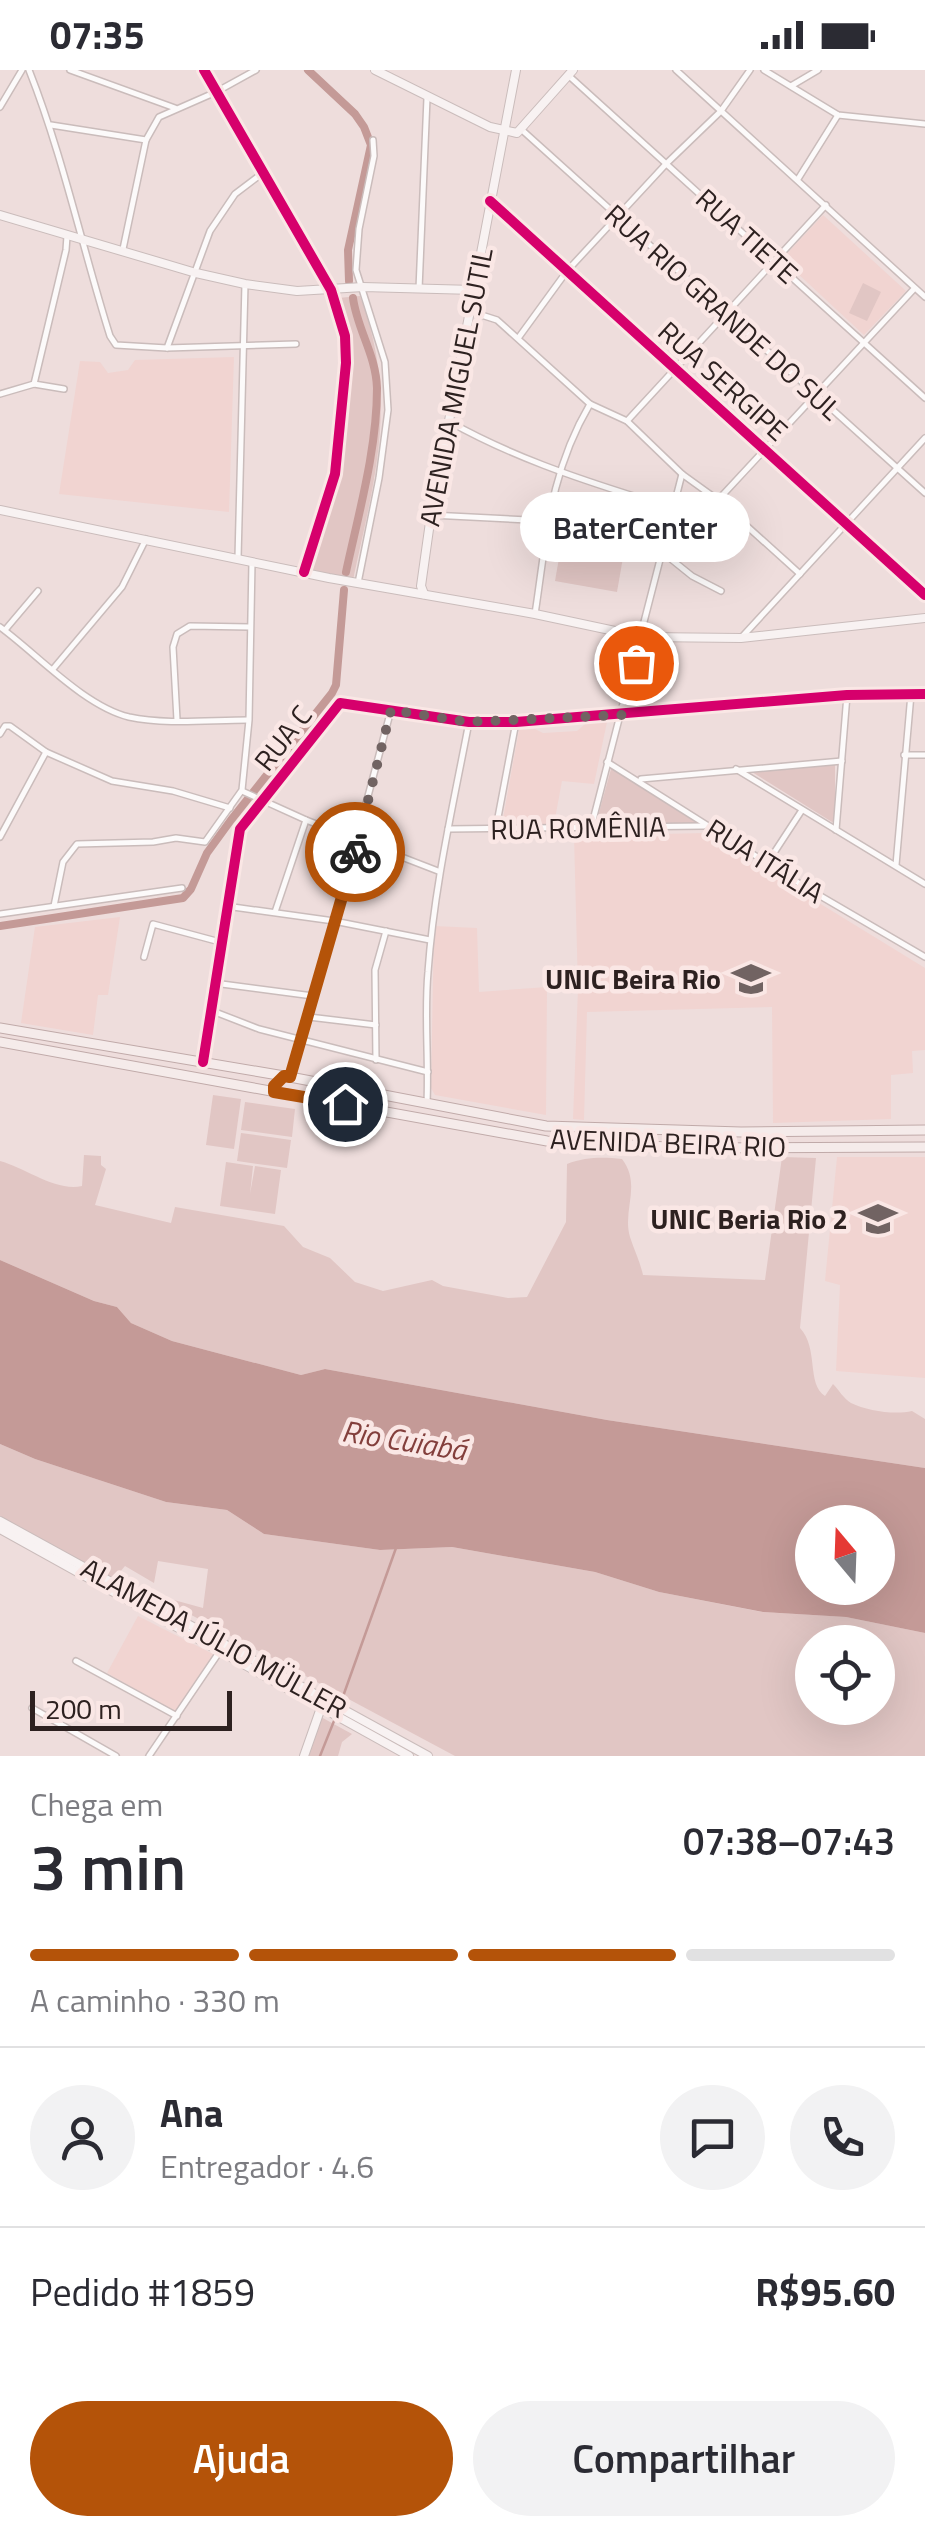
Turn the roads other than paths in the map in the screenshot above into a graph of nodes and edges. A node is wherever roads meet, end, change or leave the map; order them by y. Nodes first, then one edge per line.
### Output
1 (26, 70) edge
2 (70, 70) edge
3 (204, 70) edge
4 (256, 70) edge
5 (375, 70) edge
6 (516, 70) edge
7 (676, 70) edge
8 (750, 70) edge
9 (764, 70) edge
10 (818, 70) edge
11 (570, 72) edge
12 (791, 86) junction
13 (216, 92) junction
14 (428, 98) junction
15 (0, 106) edge
16 (176, 108) junction
17 (721, 111) junction
18 (838, 115) junction
19 (925, 124) edge
20 (51, 125) junction
21 (506, 132) junction
22 (519, 132) junction
23 (146, 140) junction
24 (373, 140) dead end
25 (502, 150) junction
26 (666, 164) junction
27 (264, 172) junction
28 (798, 179) junction
29 (490, 201) junction
30 (826, 205) junction
31 (0, 214) edge
32 (618, 218) junction
33 (67, 235) junction
34 (80, 240) junction
35 (122, 252) junction
36 (774, 261) junction
37 (568, 271) junction
38 (196, 273) junction
39 (245, 284) junction
40 (364, 287) junction
41 (418, 288) junction
42 (914, 289) junction
43 (331, 290) junction
44 (474, 290) junction
45 (925, 297) edge
46 (469, 312) junction
47 (726, 314) junction
48 (519, 337) junction
49 (866, 341) junction
50 (296, 344) dead end
51 (243, 346) junction
52 (168, 348) junction
53 (676, 368) junction
54 (34, 384) junction
55 (64, 389) dead end
56 (0, 394) edge
57 (816, 395) junction
58 (925, 398) edge
59 (590, 404) junction
60 (627, 421) junction
61 (450, 422) junction
62 (925, 438) edge
63 (765, 449) junction
64 (897, 468) junction
65 (558, 472) junction
66 (682, 474) junction
67 (925, 493) edge
68 (640, 498) dead end
69 (718, 500) junction
70 (0, 510) edge
71 (432, 515) junction
72 (550, 522) junction
73 (846, 523) junction
74 (146, 540) junction
75 (661, 551) junction
76 (238, 558) junction
77 (252, 562) junction
78 (304, 572) junction
79 (800, 574) junction
80 (358, 583) junction
81 (422, 590) junction
82 (38, 591) dead end
83 (404, 592) junction
84 (722, 592) dead end
85 (925, 595) edge
86 (433, 600) junction
87 (444, 600) junction
88 (536, 614) junction
89 (925, 618) edge
90 (250, 627) junction
91 (2, 628) edge
92 (643, 637) junction
93 (740, 638) junction
94 (53, 669) junction
95 (911, 694) junction
96 (925, 694) edge
97 (847, 695) junction
98 (391, 710) junction
99 (622, 715) junction
100 (178, 720) junction
101 (248, 720) junction
102 (468, 722) junction
103 (516, 722) junction
104 (0, 734) edge
105 (46, 752) junction
106 (904, 755) junction
107 (925, 755) edge
108 (842, 760) junction
109 (607, 762) junction
110 (736, 769) junction
111 (638, 779) junction
112 (243, 791) junction
113 (259, 800) junction
114 (230, 808) junction
115 (802, 810) junction
116 (306, 820) junction
117 (707, 826) junction
118 (496, 828) junction
119 (591, 828) junction
120 (448, 829) junction
121 (836, 830) junction
122 (0, 837) edge
123 (358, 841) junction
124 (768, 862) junction
125 (896, 865) junction
126 (438, 870) junction
127 (925, 884) edge
128 (182, 888) dead end
129 (54, 906) junction
130 (226, 906) junction
131 (275, 912) junction
132 (0, 914) edge
133 (334, 920) junction
134 (386, 930) junction
135 (430, 940) junction
136 (220, 942) junction
137 (925, 956) edge
138 (144, 957) dead end
139 (214, 983) junction
140 (313, 996) junction
141 (210, 1010) junction
142 (309, 1017) junction
143 (376, 1025) junction
144 (0, 1028) edge
145 (302, 1040) junction
146 (0, 1042) edge
147 (376, 1060) junction
148 (203, 1062) junction
149 (429, 1072) junction
150 (286, 1076) junction
151 (274, 1092) junction
152 (427, 1102) junction
153 (380, 1110) junction
154 (674, 1130) junction
155 (925, 1130) edge
156 (693, 1131) junction
157 (668, 1146) junction
158 (925, 1146) edge
159 (688, 1148) junction
160 (0, 1521) edge
161 (0, 1529) edge
162 (222, 1647) junction
163 (76, 1661) dead end
164 (323, 1702) junction
165 (32, 1708) dead end
166 (177, 1716) junction
167 (116, 1756) edge
168 (149, 1756) edge
169 (304, 1756) edge
170 (409, 1756) edge
171 (428, 1756) edge

1 - 15 street
1 - 20 street
2 - 16 street
3 - 13 street
4 - 13 street
5 - 14 main road
6 - 21 main road, AVENIDA MIGUEL SUTIL
7 - 17 street
8 - 17 street
9 - 12 street
10 - 12 street
11 - 22 main road
11 - 26 street, RUA TIETE
12 - 18 street
13 - 16 street
13 - 27 street
14 - 21 main road
14 - 41 street
16 - 23 street
17 - 26 street
17 - 28 street
18 - 19 street
18 - 28 street
20 - 23 street
20 - 34 street
21 - 22 main road
21 - 25 main road, AVENIDA MIGUEL SUTIL
22 - 25 main road
22 - 32 street, RUA RIO GRANDE DO SUL
23 - 35 street
24 - 40 street
25 - 29 main road, AVENIDA MIGUEL SUTIL
26 - 32 street
26 - 36 street, RUA TIETE
27 - 38 street
27 - 43 street
28 - 30 street
29 - 37 street, RUA SERGIPE
29 - 44 main road, AVENIDA MIGUEL SUTIL
30 - 36 street
30 - 42 street
31 - 33 main road
32 - 37 street
32 - 47 street, RUA RIO GRANDE DO SUL
33 - 34 main road
33 - 54 street
34 - 35 main road
34 - 52 street
35 - 38 main road
36 - 47 street
36 - 49 street, RUA TIETE
37 - 48 street
37 - 53 street, RUA SERGIPE
38 - 39 main road
38 - 52 street
39 - 43 main road
39 - 51 street
40 - 41 main road
40 - 43 main road
40 - 80 street
41 - 44 main road
42 - 45 street
42 - 49 street
43 - 78 street
44 - 46 main road, AVENIDA MIGUEL SUTIL
46 - 48 street
46 - 61 main road, AVENIDA MIGUEL SUTIL
47 - 53 street
47 - 57 street, RUA RIO GRANDE DO SUL
48 - 59 street
49 - 57 street
49 - 58 street, RUA TIETE
50 - 51 street
51 - 52 street
51 - 76 street
53 - 60 street
53 - 63 street, RUA SERGIPE
54 - 55 street
54 - 56 street
57 - 63 street
57 - 64 street, RUA RIO GRANDE DO SUL
59 - 60 street
59 - 65 street
60 - 66 street
61 - 65 street
61 - 71 main road, AVENIDA MIGUEL SUTIL
62 - 64 street
63 - 69 street
63 - 73 street, RUA SERGIPE
64 - 67 street, RUA RIO GRANDE DO SUL
64 - 73 street
65 - 68 street
65 - 72 street
66 - 69 street
66 - 75 street
69 - 79 street
70 - 74 main road
71 - 72 street
71 - 81 main road, AVENIDA MIGUEL SUTIL
72 - 88 street
73 - 79 street
73 - 85 street, RUA SERGIPE
74 - 76 main road
74 - 94 street
75 - 84 street
75 - 92 street
76 - 77 main road
77 - 78 main road
77 - 90 street
78 - 80 main road
79 - 93 street
80 - 83 main road
81 - 83 main road
81 - 86 main road
81 - 87 main road
82 - 91 street
83 - 86 main road
86 - 87 main road
87 - 88 main road
88 - 92 main road
89 - 93 main road
90 - 100 street
90 - 101 street
91 - 94 street
92 - 93 main road
92 - 99 street
94 - 100 street
95 - 96 street
95 - 97 street
95 - 106 street
97 - 99 street
97 - 108 street
98 - 102 street
98 - 113 street, RUA C
98 - 123 street
99 - 103 street
99 - 109 street
100 - 101 street
101 - 112 street
102 - 103 street
102 - 120 street
103 - 118 street
104 - 105 street
105 - 114 street
105 - 122 street
106 - 107 street
106 - 125 street
108 - 110 street
108 - 121 street
109 - 111 street, RUA ITÁLIA
109 - 119 street
110 - 111 street
110 - 115 street
111 - 117 street, RUA ITÁLIA
112 - 113 street
112 - 114 street
113 - 116 street
113 - 130 street, RUA C
114 - 129 street
115 - 121 street
115 - 124 street
116 - 123 street
116 - 131 street
117 - 119 street, RUA ROMÊNIA
117 - 124 street, RUA ITÁLIA
118 - 119 street, RUA ROMÊNIA
118 - 120 street, RUA ROMÊNIA
120 - 126 street
121 - 125 street
123 - 126 street
123 - 133 street
124 - 137 street, RUA ITÁLIA
125 - 127 street
126 - 135 street
128 - 129 street
129 - 132 street
130 - 131 street
130 - 136 street, RUA C
131 - 133 street
133 - 134 street
133 - 140 street
134 - 135 street
134 - 143 street
135 - 149 street
136 - 138 street
136 - 139 street, RUA C
139 - 140 street
139 - 141 street, RUA C
140 - 142 street
141 - 145 street
141 - 148 street, RUA C
142 - 143 street
142 - 145 street
143 - 147 street
144 - 148 main road, AVENIDA BEIRA RIO
145 - 147 street
145 - 150 street
146 - 151 main road, AVENIDA BEIRA RIO
147 - 149 street
148 - 150 main road, AVENIDA BEIRA RIO
149 - 152 street
150 - 151 main road
150 - 152 main road, AVENIDA BEIRA RIO
151 - 153 main road, AVENIDA BEIRA RIO
152 - 153 main road
152 - 154 main road, AVENIDA BEIRA RIO
153 - 157 main road, AVENIDA BEIRA RIO
154 - 156 main road, AVENIDA BEIRA RIO
154 - 157 main road
155 - 156 main road, AVENIDA BEIRA RIO
156 - 159 main road
157 - 159 main road, AVENIDA BEIRA RIO
158 - 159 main road, AVENIDA BEIRA RIO
160 - 162 main road, ALAMEDA JÚLIO MÜLLER
161 - 162 main road, ALAMEDA JÚLIO MÜLLER
162 - 164 main road, ALAMEDA JÚLIO MÜLLER
162 - 166 street
163 - 166 street
164 - 169 main road
164 - 170 main road, ALAMEDA JÚLIO MÜLLER
164 - 171 main road, ALAMEDA JÚLIO MÜLLER
165 - 167 street
166 - 168 street

